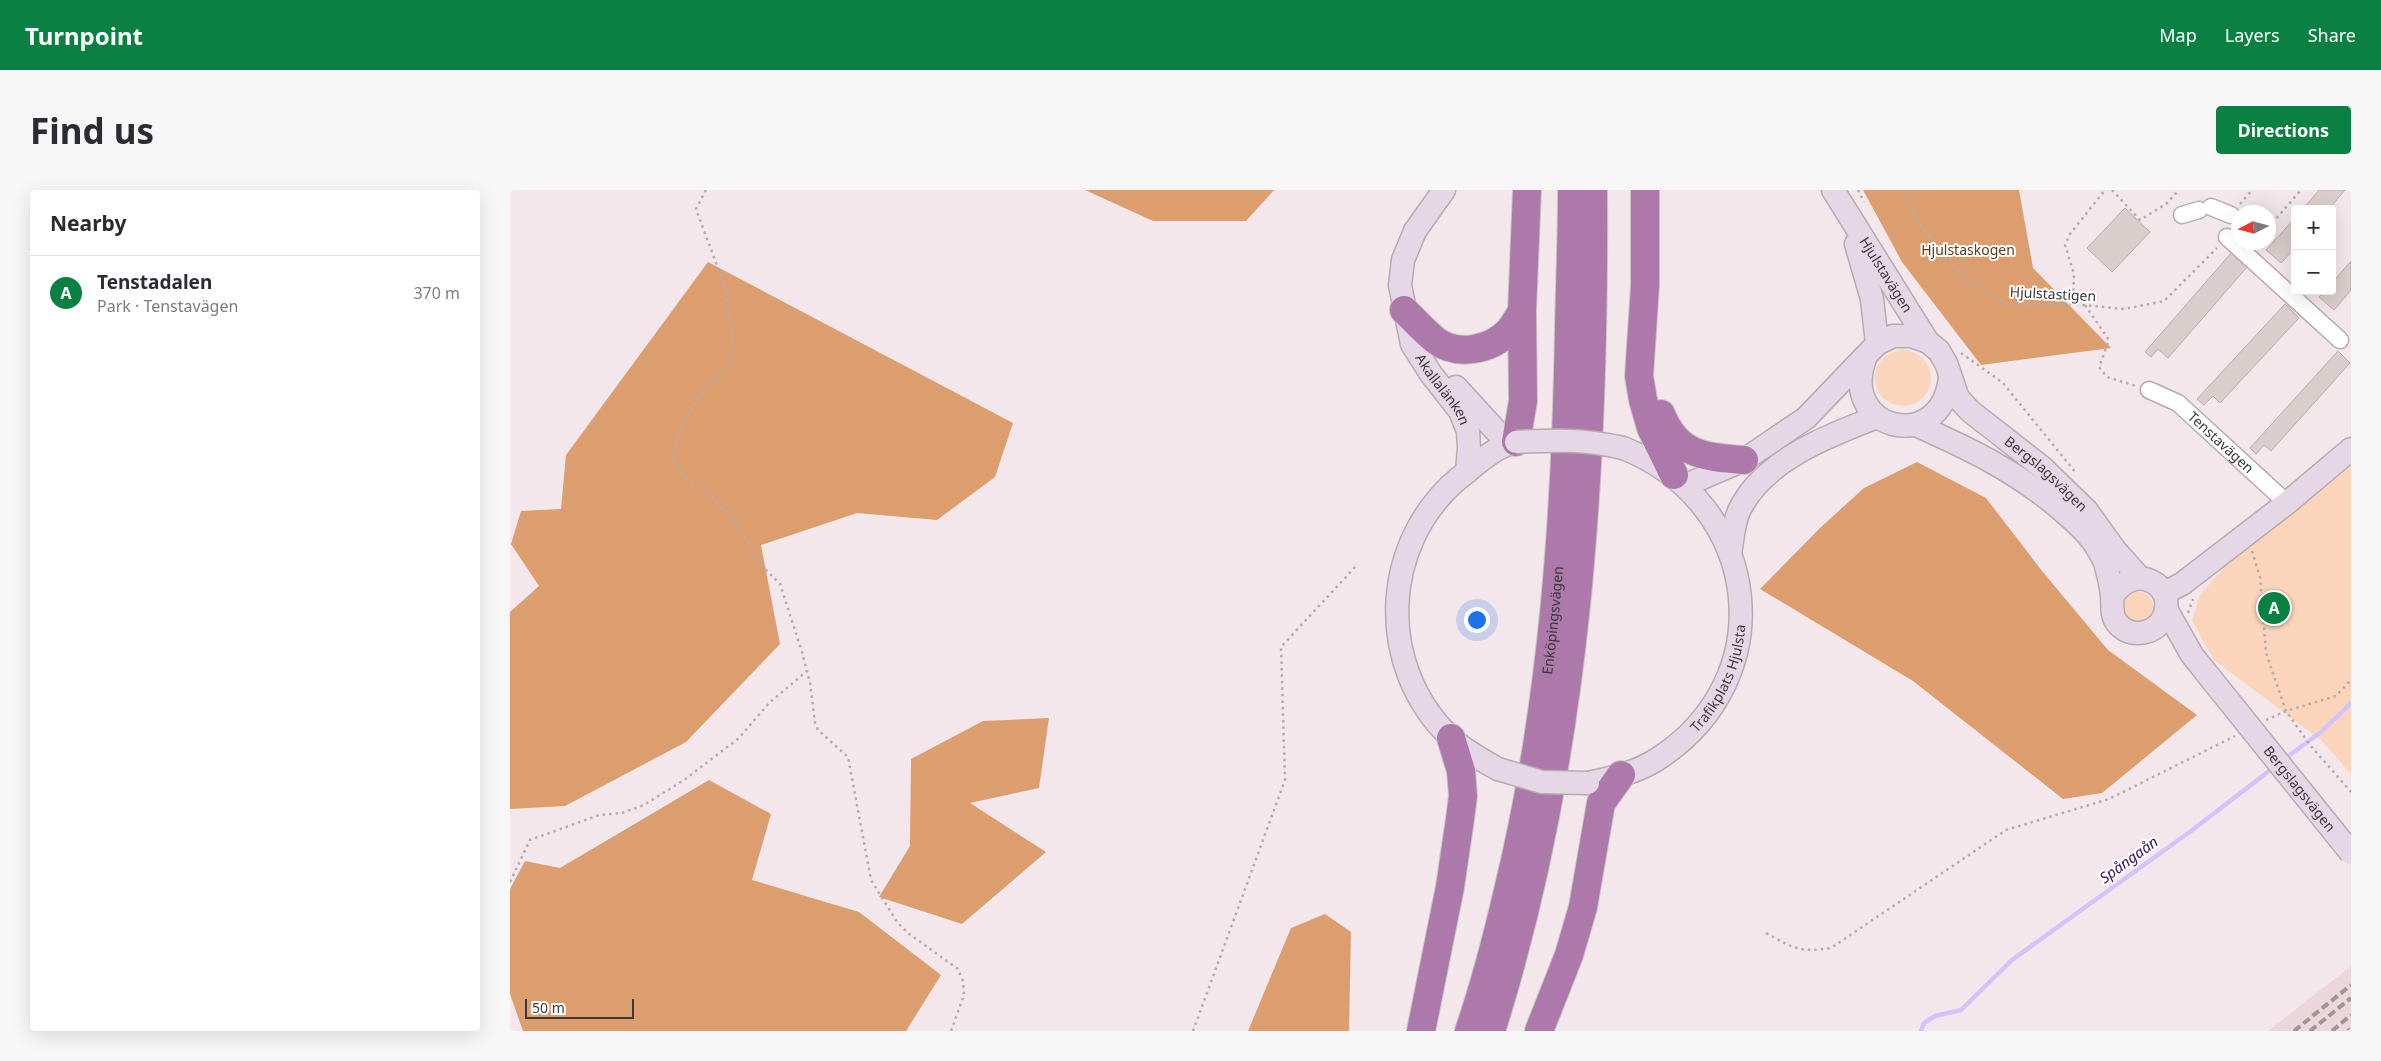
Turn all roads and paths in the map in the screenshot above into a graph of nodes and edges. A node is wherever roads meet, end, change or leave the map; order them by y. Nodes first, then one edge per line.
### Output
1 (706, 190) edge
2 (1444, 190) edge
3 (1527, 190) edge
4 (1645, 190) edge
5 (1832, 190) edge
6 (1858, 190) edge
7 (1903, 190) edge
8 (2105, 190) edge
9 (2112, 190) edge
10 (2179, 190) edge
11 (2301, 190) edge
12 (1582, 195) edge
13 (1866, 207) dead end
14 (1844, 210) junction
15 (2182, 215) dead end
16 (2231, 215) dead end
17 (2276, 219) edge
18 (2227, 237) joint
19 (2073, 304) junction
20 (2085, 305) junction
21 (1404, 310) junction
22 (1522, 311) junction
23 (1644, 337) junction
24 (2340, 340) dead end
25 (1928, 342) junction
26 (1871, 350) junction
27 (1958, 350) dead end
28 (1950, 377) junction
29 (2150, 390) joint
30 (1877, 417) junction
31 (1916, 425) junction
32 (1512, 443) junction
33 (2351, 449) edge
34 (1744, 460) junction
35 (1466, 472) junction
36 (2078, 475) dead end
37 (1680, 480) junction
38 (2287, 503) junction
39 (2252, 549) dead end
40 (1730, 553) junction
41 (1356, 566) dead end
42 (2140, 578) junction
43 (2112, 597) junction
44 (2165, 601) junction
45 (2151, 631) junction
46 (2192, 655) junction
47 (807, 671) junction
48 (2351, 680) edge
49 (2286, 711) junction
50 (2261, 723) dead end
51 (2236, 736) dead end
52 (1451, 738) junction
53 (1621, 775) junction
54 (2351, 792) edge
55 (2351, 853) edge
56 (510, 882) edge
57 (1766, 934) dead end
58 (951, 1031) edge
59 (1194, 1031) edge
60 (1421, 1031) edge
61 (1469, 1031) edge
62 (1491, 1031) edge
63 (1539, 1031) edge

1 - 47 path
2 - 21 main road, Akallalänken
3 - 22 highway
4 - 23 highway
5 - 14 main road, Hjulstavägen
6 - 13 path
7 - 19 path, Hjulstastigen
8 - 19 path
9 - 10 path
11 - 17 path
12 - 61 highway, Enköpingsvägen
12 - 62 highway, Enköpingsvägen
14 - 25 main road, Hjulstavägen
14 - 26 main road, Hjulstavägen
15 - 16 street
18 - 20 path, Hjulstastigen
18 - 24 street
19 - 20 path, Hjulstastigen
20 - 29 path
21 - 22 highway
21 - 32 main road, Akallalänken
21 - 35 main road, Akallalänken
22 - 32 highway
23 - 34 highway
23 - 37 highway
25 - 26 main road
25 - 28 main road, Bergslagsvägen
26 - 30 main road
26 - 34 main road
27 - 36 path
28 - 31 main road
28 - 42 main road, Bergslagsvägen
29 - 38 street, Tenstavägen
30 - 31 main road, Bergslagsvägen
30 - 40 main road
31 - 43 main road, Bergslagsvägen
32 - 35 main road, Trafikplats Hjulsta
32 - 37 main road, Trafikplats Hjulsta, bridge
33 - 38 main road
34 - 37 main road
35 - 52 main road, Trafikplats Hjulsta
37 - 40 main road, Trafikplats Hjulsta
38 - 44 main road
39 - 49 path
40 - 53 main road, Trafikplats Hjulsta
41 - 59 path
42 - 43 main road
42 - 44 main road, Bergslagsvägen
43 - 45 main road, Bergslagsvägen
44 - 45 main road
44 - 46 main road, Bergslagsvägen
45 - 46 main road, Bergslagsvägen
46 - 55 main road, Bergslagsvägen, bridge
47 - 56 path
47 - 58 path
48 - 49 path
49 - 50 path
49 - 54 path
51 - 57 path
52 - 53 main road, Trafikplats Hjulsta, bridge
52 - 60 highway
53 - 63 highway

